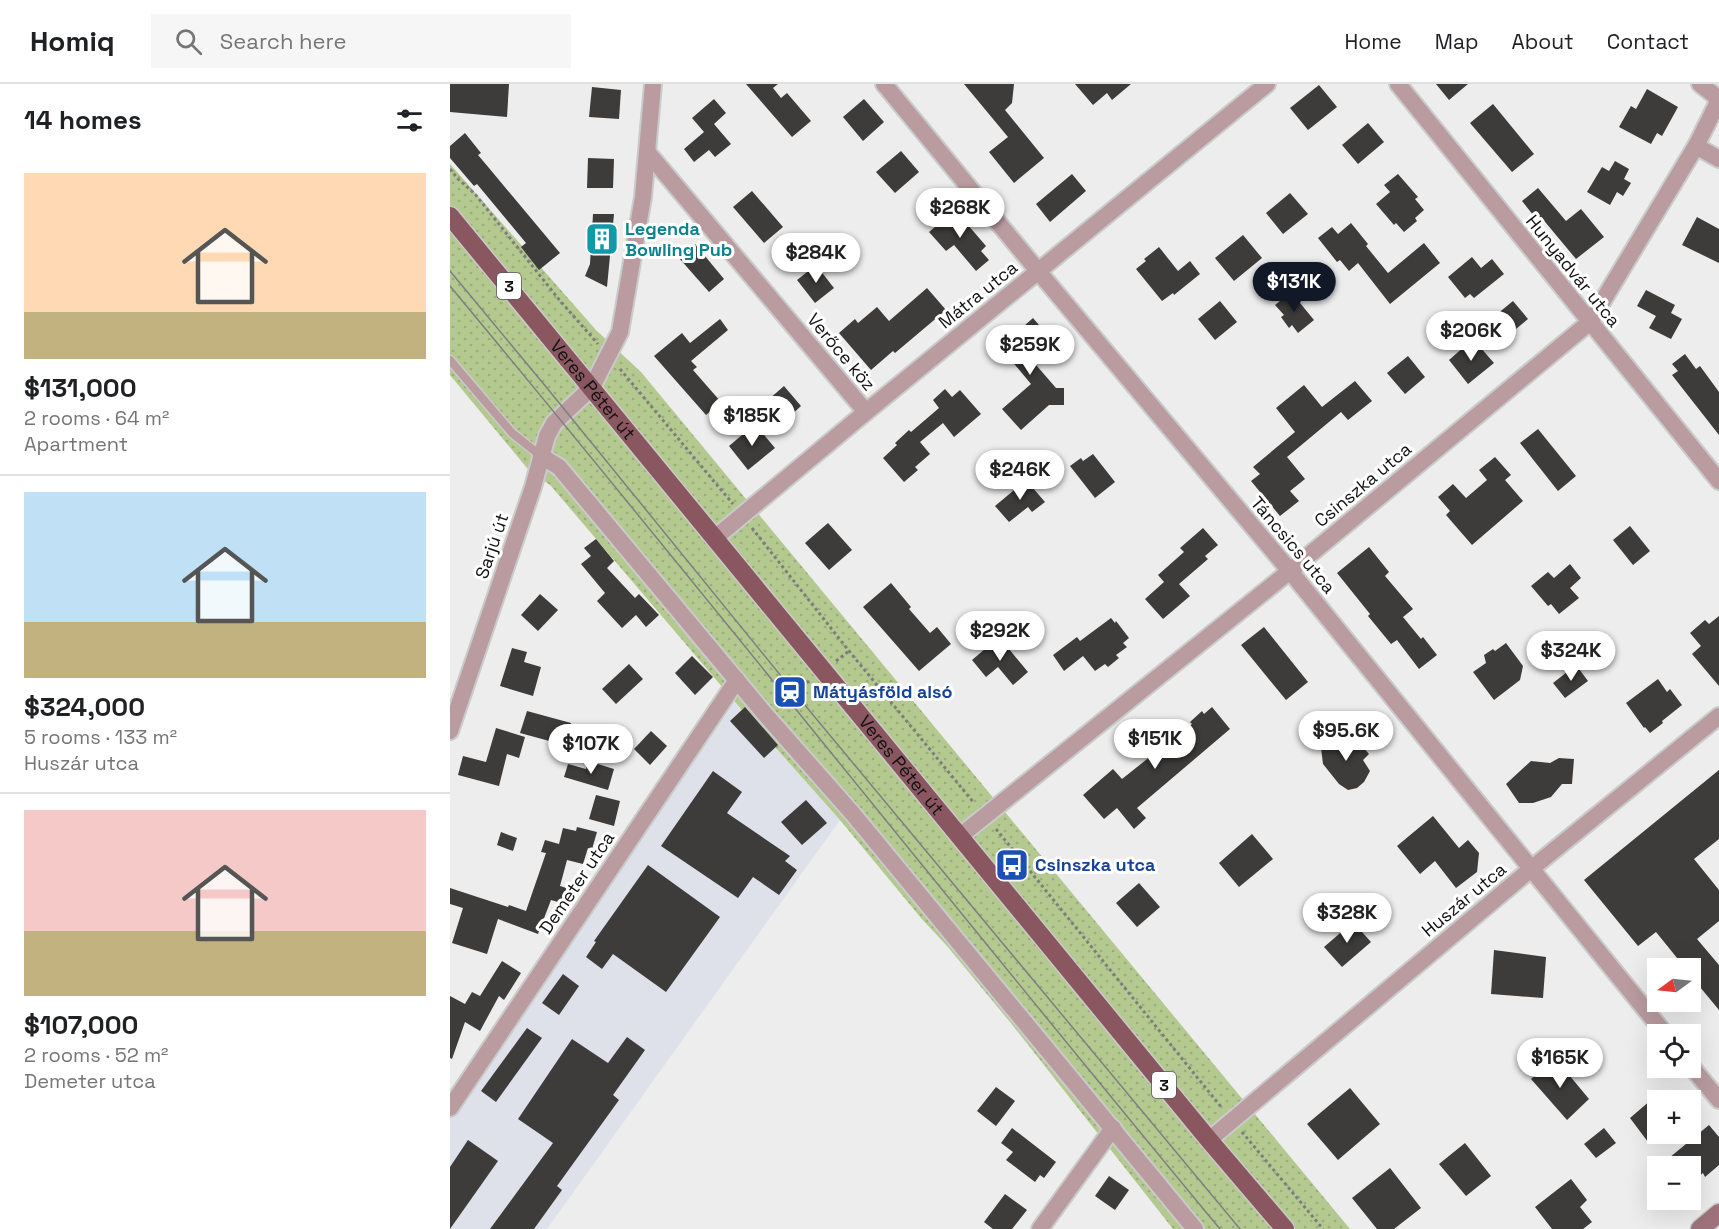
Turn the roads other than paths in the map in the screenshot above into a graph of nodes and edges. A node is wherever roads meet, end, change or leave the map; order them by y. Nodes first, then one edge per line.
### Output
1 (654, 84) edge
2 (884, 84) edge
3 (1267, 84) edge
4 (1398, 84) edge
5 (1700, 84) edge
6 (1719, 100) edge
7 (1696, 146) junction
8 (648, 153) junction
9 (1719, 159) edge
10 (450, 216) edge
11 (1038, 271) junction
12 (1590, 322) junction
13 (450, 360) edge
14 (592, 387) junction
15 (866, 412) junction
16 (541, 456) junction
17 (1719, 481) edge
18 (715, 538) junction
19 (1290, 571) junction
20 (737, 680) junction
21 (1719, 716) edge
22 (450, 731) edge
23 (959, 837) junction
24 (1531, 869) junction
25 (1657, 1024) edge
26 (1701, 1078) edge
27 (1719, 1100) edge
28 (450, 1108) edge
29 (1113, 1128) junction
30 (1209, 1140) junction
31 (1719, 1214) edge
32 (1040, 1229) edge
33 (1195, 1229) edge
34 (1285, 1229) edge
35 (1700, 1229) edge

1 - 8 street, Sarjú út
2 - 11 street, Táncsics utca
3 - 11 street, Mátra utca
4 - 12 street, Hunyadvár utca
5 - 6 street
6 - 7 street, Csinszka utca
7 - 9 street
7 - 12 street, Csinszka utca
8 - 14 street, Sarjú út
8 - 15 street, Verőce köz
10 - 14 main road, Veres Péter út / 3
11 - 15 street, Mátra utca
11 - 19 street, Táncsics utca
12 - 17 street, Hunyadvár utca
12 - 19 street, Csinszka utca
13 - 16 lane
14 - 16 street, Sarjú út
14 - 18 main road, Veres Péter út / 3
15 - 18 street, Mátra utca
16 - 20 street
16 - 22 street, Sarjú út
18 - 23 main road, Veres Péter út / 3
19 - 23 street, Csinszka utca
19 - 24 street, Táncsics utca
20 - 28 street, Demeter utca
20 - 29 street
21 - 24 street, Huszár utca
23 - 30 main road, Veres Péter út / 3
24 - 25 street, Táncsics utca
24 - 30 street, Huszár utca
26 - 27 street
29 - 32 street
29 - 33 street
30 - 34 main road, Veres Péter út / 3
31 - 35 street

